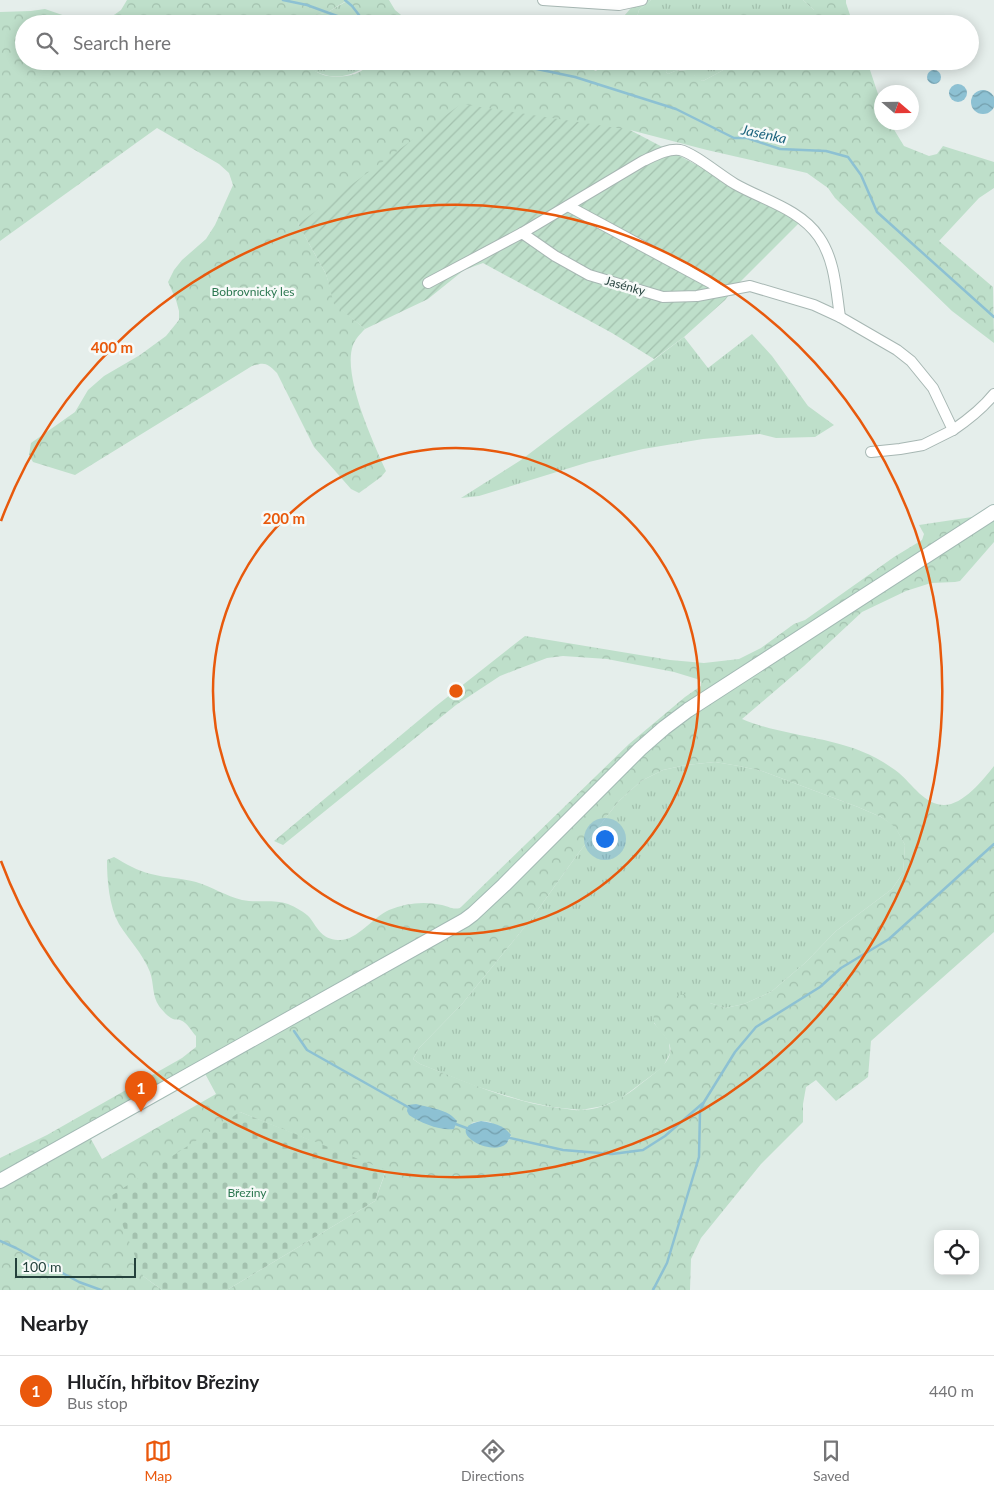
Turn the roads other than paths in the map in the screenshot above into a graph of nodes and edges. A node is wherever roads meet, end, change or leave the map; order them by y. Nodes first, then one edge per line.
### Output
1 (543, 0) edge
2 (642, 0) edge
3 (568, 206) junction
4 (522, 232) junction
5 (428, 283) dead end
6 (720, 290) junction
7 (840, 317) junction
8 (994, 394) edge
9 (953, 430) junction
10 (870, 452) dead end
11 (994, 512) edge
12 (0, 1181) edge

1 - 2 street
3 - 4 street
3 - 6 street
3 - 7 street
4 - 5 street
4 - 6 street, Jasénky
6 - 7 street, Jasénky
7 - 9 street, Jasénky
8 - 9 street
9 - 10 street
11 - 12 street

